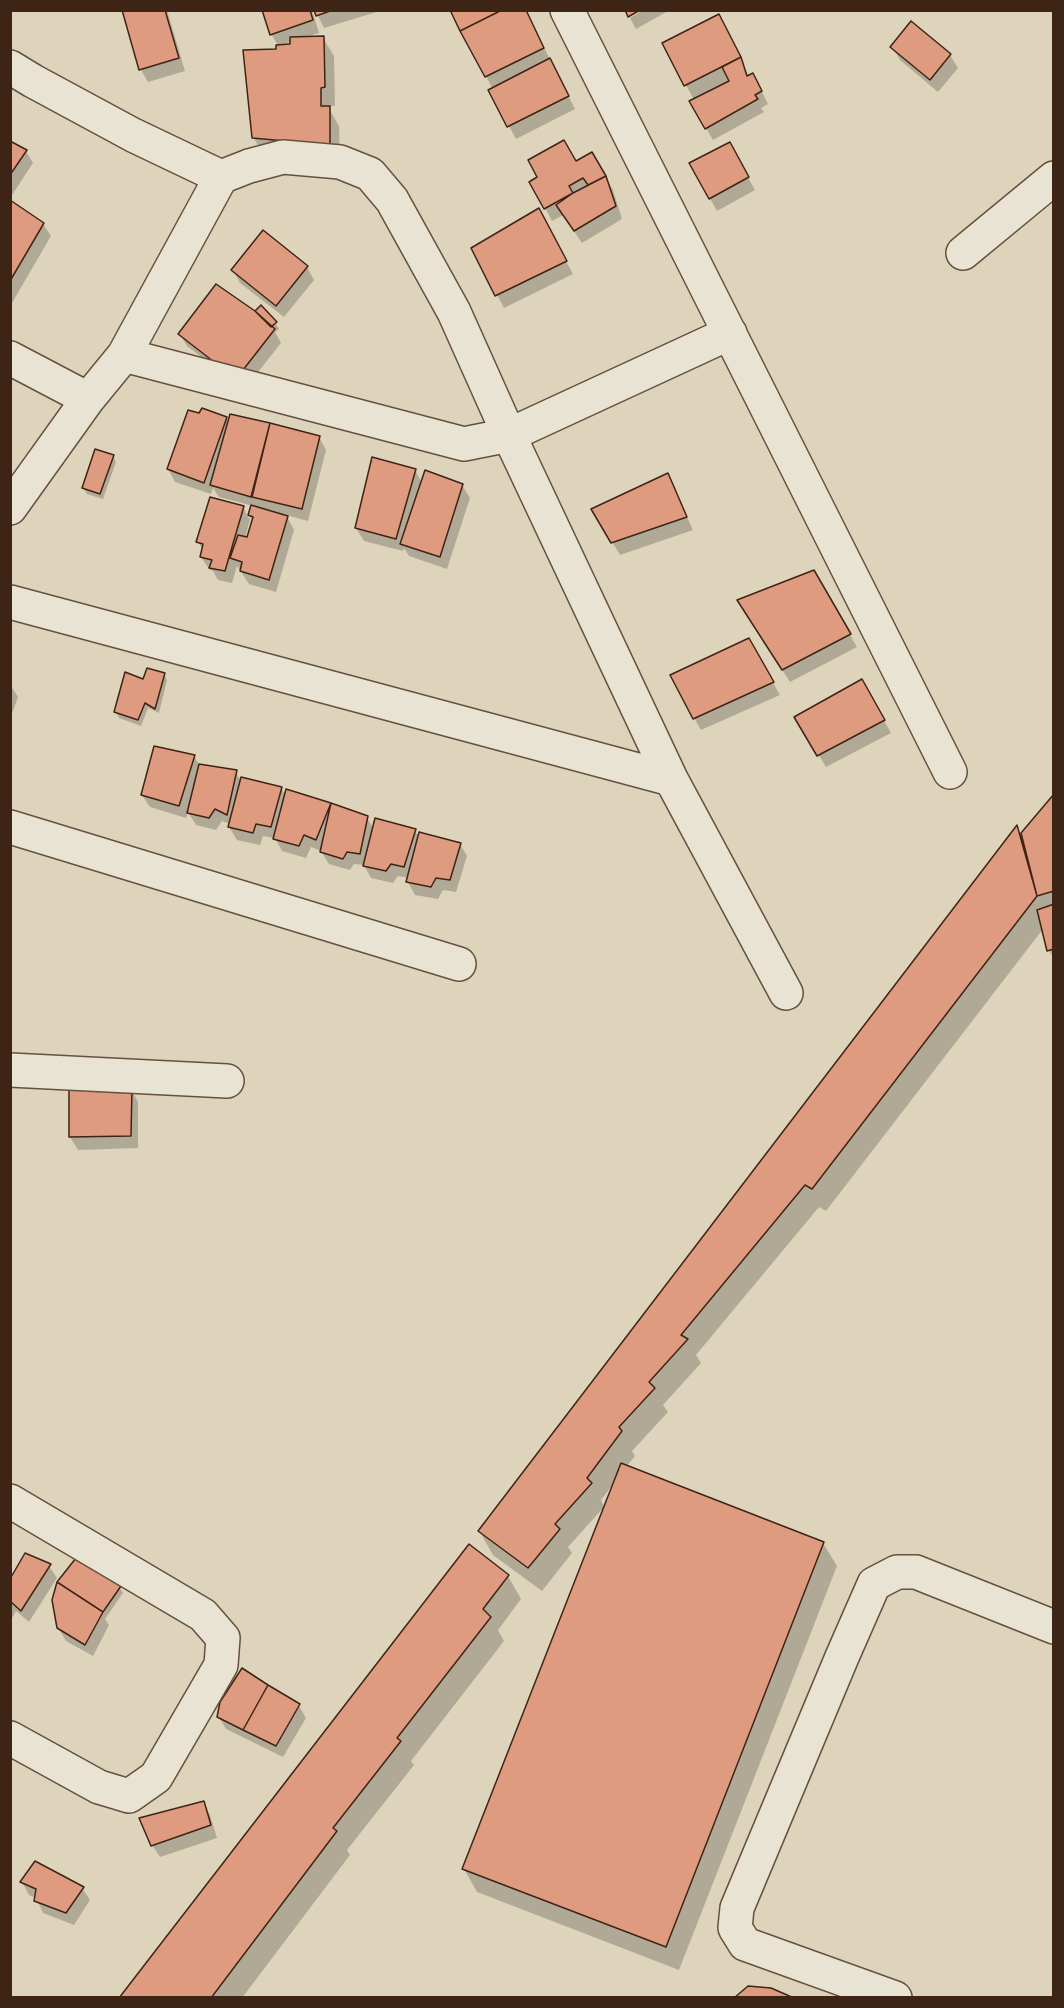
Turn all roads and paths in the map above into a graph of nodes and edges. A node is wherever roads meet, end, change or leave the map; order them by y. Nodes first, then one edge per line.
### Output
1 (567, 10) edge
2 (10, 67) edge
3 (221, 177) junction
4 (1053, 178) edge
5 (963, 254) dead end
6 (730, 333) junction
7 (124, 356) junction
8 (10, 358) edge
9 (88, 399) junction
10 (509, 435) junction
11 (10, 508) edge
12 (10, 602) edge
13 (950, 772) dead end
14 (671, 779) junction
15 (10, 827) edge
16 (459, 964) dead end
17 (786, 993) dead end
18 (10, 1070) edge
19 (227, 1081) dead end
20 (10, 1501) edge
21 (1053, 1627) edge
22 (10, 1738) edge
23 (895, 1998) edge

1 - 6 street
2 - 3 street
3 - 7 street
3 - 10 street
4 - 5 street
6 - 10 street
6 - 13 street
7 - 9 street
7 - 10 street
8 - 9 street
9 - 11 street
10 - 14 street
12 - 14 street
14 - 17 street
15 - 16 street
18 - 19 street
20 - 22 street
21 - 23 street

